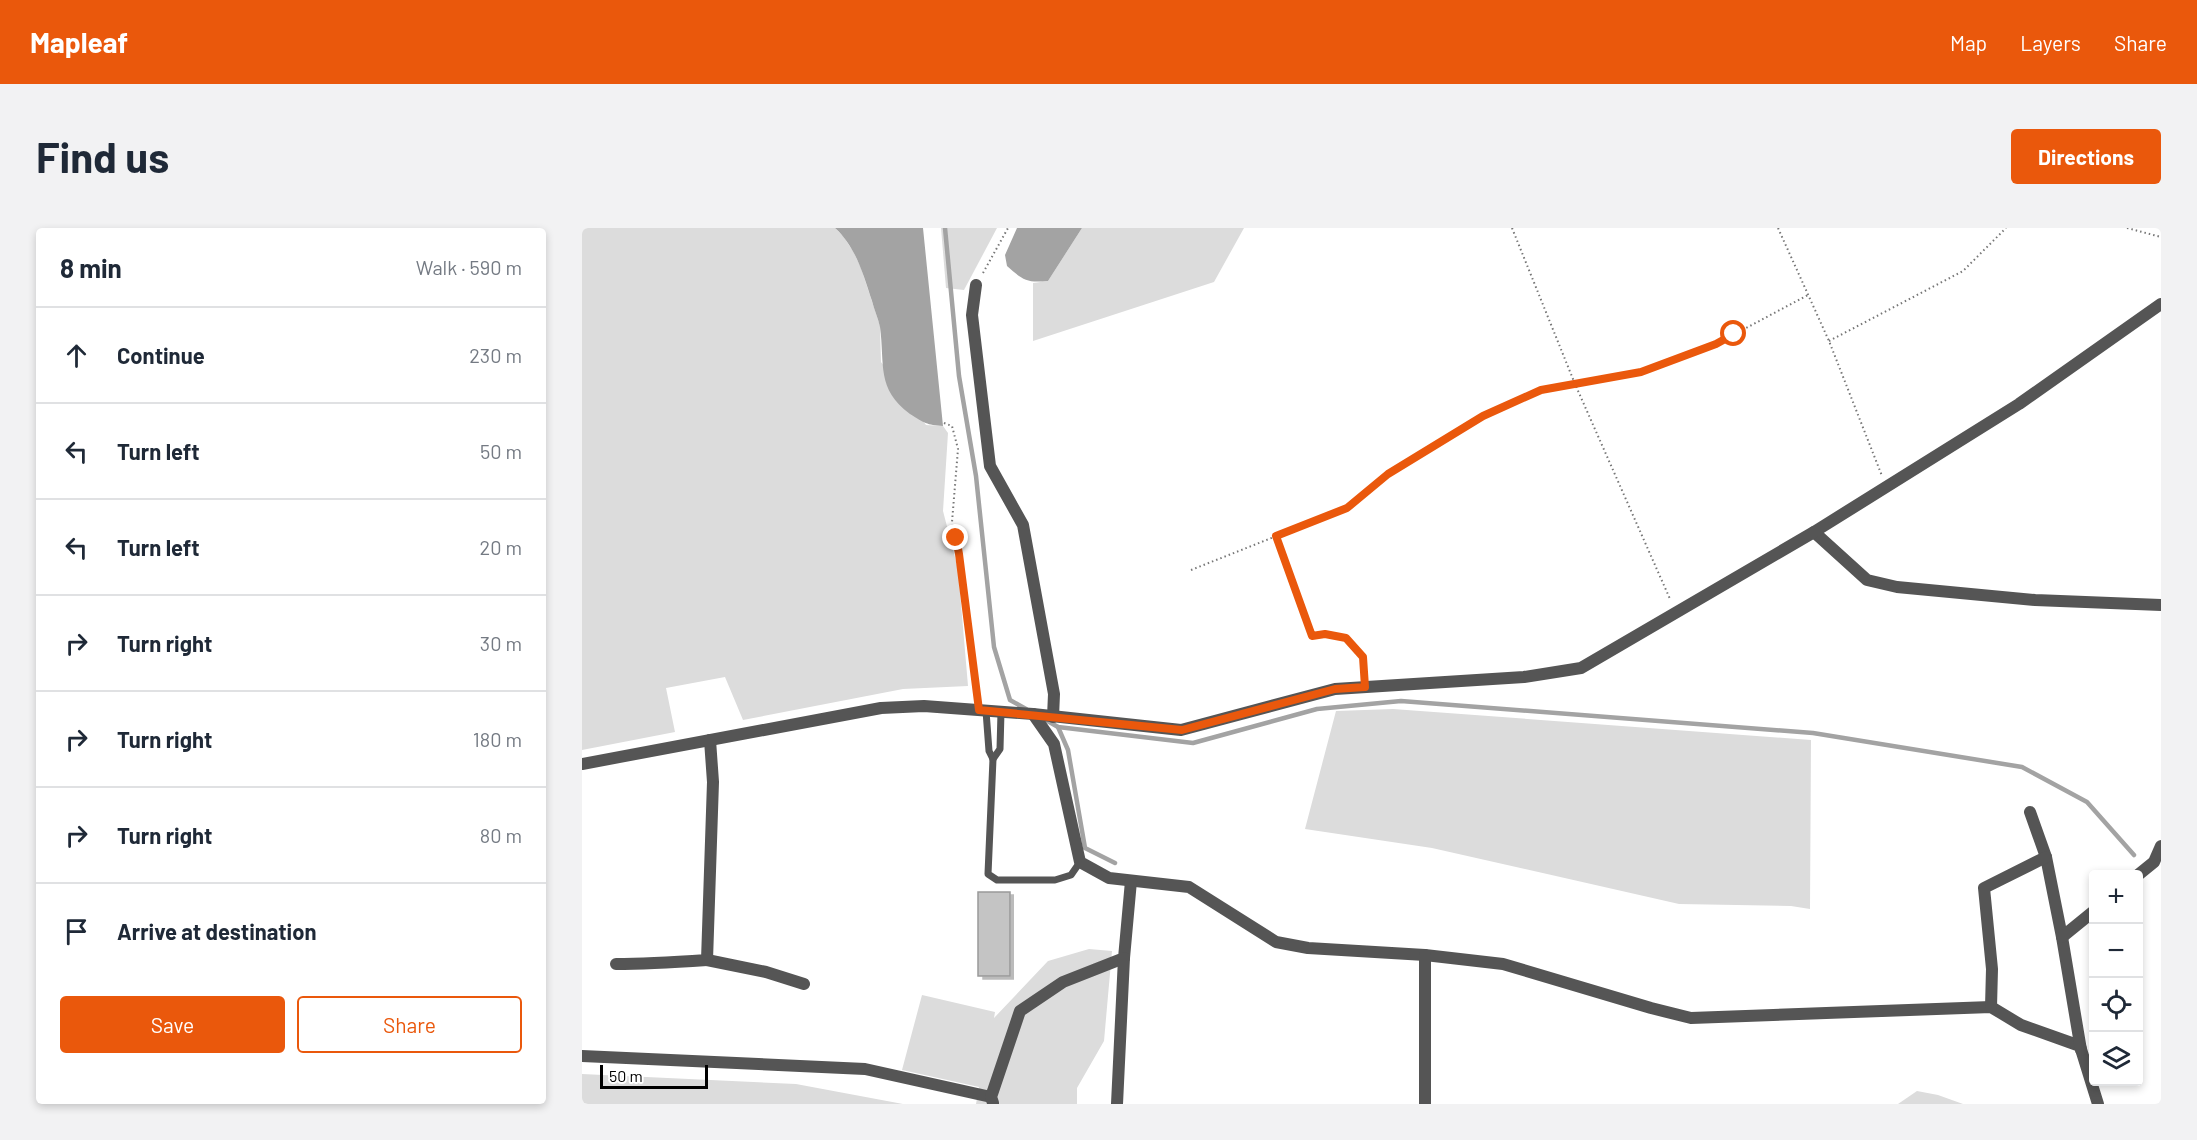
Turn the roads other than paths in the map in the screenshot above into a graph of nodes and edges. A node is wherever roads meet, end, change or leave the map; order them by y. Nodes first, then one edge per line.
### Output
1 (976, 285) road end
2 (2161, 304) edge
3 (1814, 532) junction
4 (2161, 605) edge
5 (983, 710) junction
6 (1001, 712) junction
7 (1033, 714) junction
8 (1051, 717) junction
9 (710, 740) junction
10 (993, 759) junction
11 (582, 764) edge
12 (2030, 812) dead end
13 (2161, 846) edge
14 (2046, 856) junction
15 (1080, 862) junction
16 (2159, 865) edge
17 (2143, 873) edge
18 (1131, 881) junction
19 (2089, 915) edge
20 (2062, 936) junction
21 (1425, 955) junction
22 (1124, 958) junction
23 (707, 960) junction
24 (616, 964) dead end
25 (804, 984) dead end
26 (1991, 1007) junction
27 (2081, 1050) junction
28 (582, 1056) edge
29 (992, 1101) edge
30 (1117, 1104) edge
31 (1425, 1104) edge
32 (2098, 1104) edge

1 - 8 street
2 - 3 street
3 - 4 street
3 - 8 street
5 - 6 street
5 - 9 street
5 - 10 lane
6 - 7 street
6 - 10 lane
7 - 8 street
7 - 15 street
9 - 11 street
9 - 23 street
10 - 15 lane
12 - 14 street
13 - 16 street
14 - 20 street
14 - 26 street
15 - 18 street
16 - 17 street
18 - 21 street
18 - 22 street
19 - 20 street
20 - 27 street
21 - 26 street
21 - 31 street
22 - 29 street
22 - 30 street
23 - 24 street
23 - 25 street
26 - 27 street
27 - 32 street
28 - 29 street

